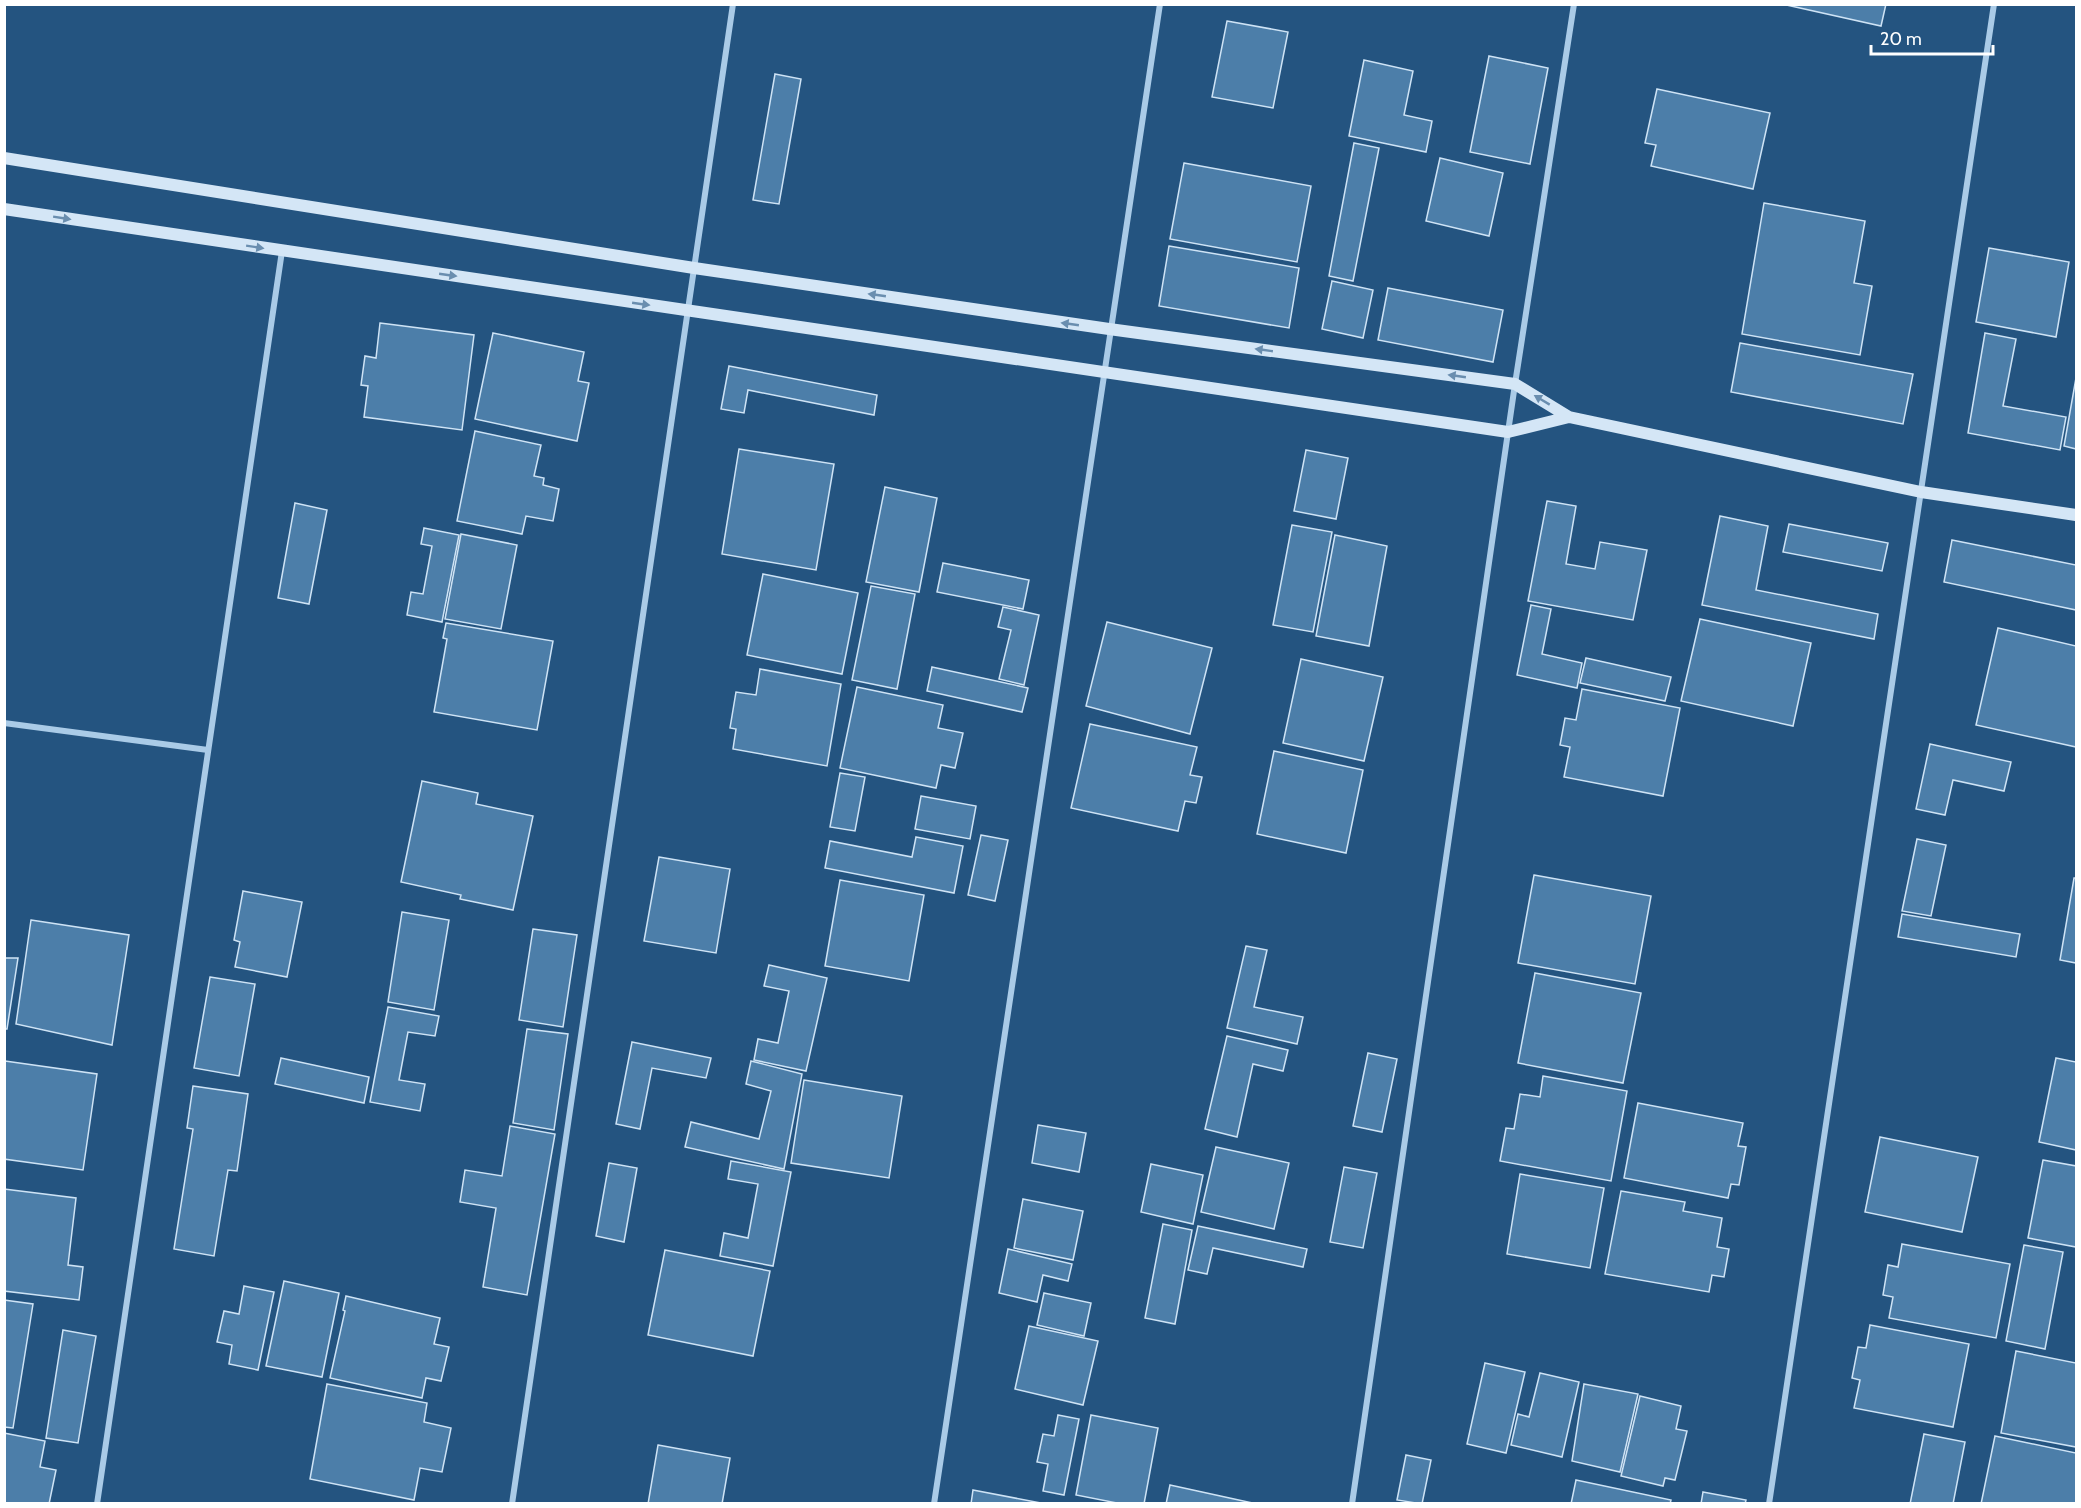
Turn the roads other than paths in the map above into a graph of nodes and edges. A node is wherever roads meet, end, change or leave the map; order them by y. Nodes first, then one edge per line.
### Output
1 (733, 4) edge
2 (1160, 4) edge
3 (1574, 4) edge
4 (1994, 4) edge
5 (4, 158) edge
6 (4, 209) edge
7 (282, 251) junction
8 (694, 268) junction
9 (687, 310) junction
10 (1109, 329) junction
11 (1103, 372) junction
12 (1515, 384) junction
13 (1569, 417) junction
14 (1508, 432) junction
15 (1921, 492) junction
16 (2076, 515) edge
17 (4, 723) edge
18 (208, 750) junction
19 (97, 1503) edge
20 (512, 1503) edge
21 (934, 1503) edge
22 (1352, 1503) edge
23 (1769, 1503) edge

1 - 8 street
2 - 10 street
3 - 12 street
4 - 15 street
5 - 8 main road
6 -> 7 main road
7 -> 9 main road
7 - 18 street
8 - 9 street
10 -> 8 main road
9 - 11 main road
9 - 20 street
10 - 11 street
12 -> 10 main road
11 - 14 main road
11 - 21 street
13 -> 12 main road
12 - 14 street
13 - 14 main road
13 - 15 main road
14 - 22 street
15 - 16 main road
15 - 23 street
17 - 18 street
18 - 19 street

